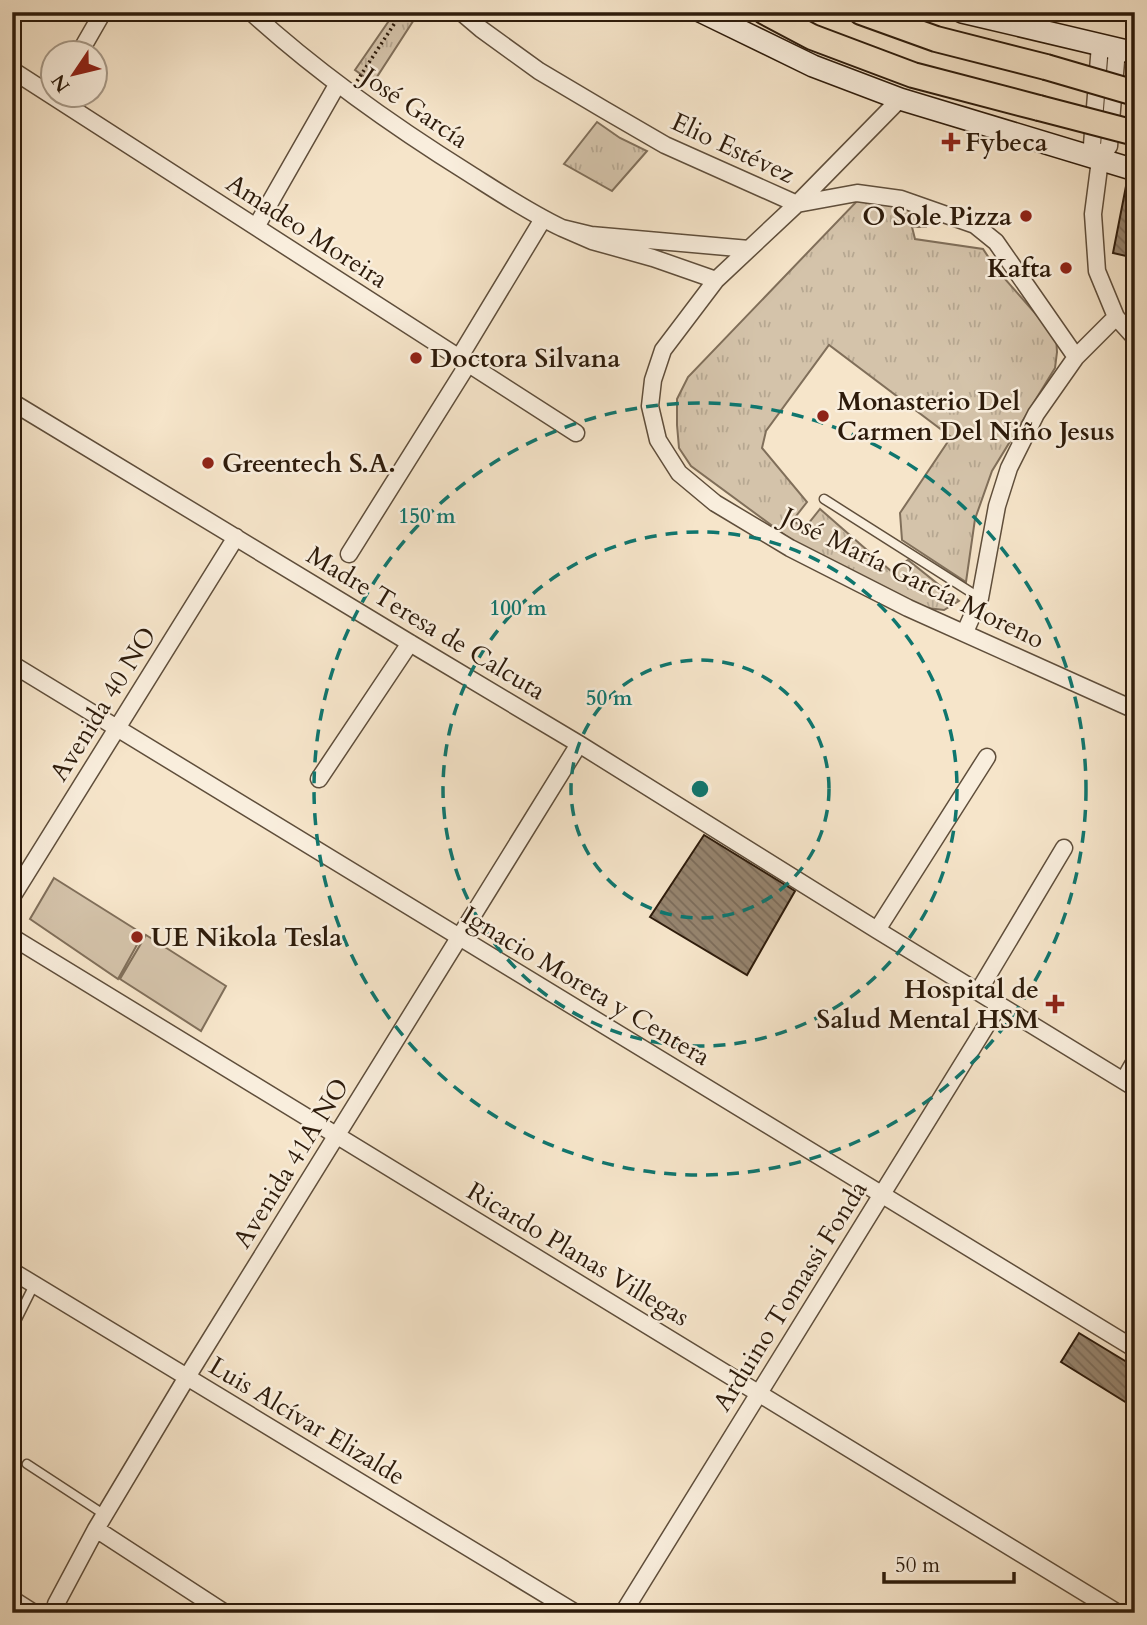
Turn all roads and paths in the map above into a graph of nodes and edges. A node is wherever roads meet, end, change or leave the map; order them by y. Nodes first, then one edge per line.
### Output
1 (103, 12) edge
2 (251, 12) edge
3 (402, 12) edge
4 (461, 12) edge
5 (702, 12) edge
6 (765, 12) edge
7 (862, 12) edge
8 (962, 12) edge
9 (88, 38) edge
10 (1117, 49) edge
11 (12, 70) edge
12 (38, 86) edge
13 (343, 89) junction
14 (1135, 93) edge
15 (900, 99) junction
16 (73, 108) edge
17 (1135, 133) edge
18 (1100, 160) junction
19 (1135, 170) edge
20 (797, 204) junction
21 (543, 219) junction
22 (256, 227) junction
23 (562, 228) junction
24 (749, 249) junction
25 (716, 280) junction
26 (1116, 317) junction
27 (1135, 338) edge
28 (1076, 357) junction
29 (463, 361) junction
30 (12, 402) edge
31 (576, 433) dead end
32 (824, 499) dead end
33 (236, 537) junction
34 (349, 554) dead end
35 (980, 598) junction
36 (965, 632) junction
37 (410, 643) junction
38 (12, 664) edge
39 (1135, 710) edge
40 (117, 728) junction
41 (579, 744) junction
42 (987, 757) dead end
43 (319, 779) dead end
44 (1064, 848) dead end
45 (12, 897) edge
46 (877, 930) junction
47 (12, 937) edge
48 (459, 937) junction
49 (978, 992) junction
50 (999, 1005) junction
51 (1135, 1053) edge
52 (1128, 1083) edge
53 (337, 1135) junction
54 (882, 1195) junction
55 (12, 1271) edge
56 (34, 1284) junction
57 (12, 1329) edge
58 (1135, 1349) edge
59 (187, 1377) junction
60 (759, 1394) junction
61 (27, 1464) dead end
62 (100, 1522) junction
63 (12, 1599) edge
64 (34, 1613) edge
65 (55, 1613) edge
66 (225, 1613) edge
67 (576, 1613) edge
68 (623, 1613) edge
69 (1118, 1613) edge

1 - 9 street
2 - 13 street, José García
3 - 13 path
4 - 20 street, Elio Estévez
5 - 15 main road
6 - 17 main road, bridge
7 - 14 main road, bridge
8 - 10 main road
10 - 18 street
11 - 12 street, Amadeo Moreira
13 - 21 street, José García
13 - 22 street
15 - 18 main road
15 - 20 street, José María García Moreno
16 - 22 street, Amadeo Moreira
18 - 19 main road
18 - 26 street
20 - 24 street, José María García Moreno
20 - 28 street, Elio Estévez
21 - 23 street, José García
21 - 29 street
22 - 29 street, Amadeo Moreira
23 - 24 street, José García
23 - 25 street, José García
24 - 25 street, José María García Moreno
25 - 36 street, José María García Moreno
26 - 27 street
26 - 28 street
28 - 35 street
29 - 31 street, Amadeo Moreira
29 - 34 street
30 - 33 street, Madre Teresa de Calcuta
32 - 35 lane
33 - 37 street, Madre Teresa de Calcuta
33 - 40 street, Avenida 40 NO
35 - 36 street
36 - 39 street, José María García Moreno
37 - 41 street, Madre Teresa de Calcuta
37 - 43 street
38 - 40 street, Ignacio Moreta y Centera
40 - 45 street, Avenida 40 NO
40 - 48 street, Ignacio Moreta y Centera
41 - 46 street, Madre Teresa de Calcuta
41 - 48 street, Avenida 41A NO
42 - 46 street
44 - 49 street
46 - 49 street, Madre Teresa de Calcuta
47 - 53 street, Ricardo Planas Villegas
48 - 53 street, Avenida 41A NO
48 - 54 street, Ignacio Moreta y Centera
49 - 50 street, Madre Teresa de Calcuta
50 - 52 street, Madre Teresa de Calcuta
50 - 54 street, Arduino Tomassi Fonda
51 - 52 lane
53 - 59 street, Avenida 41A NO
53 - 60 street, Ricardo Planas Villegas
54 - 58 street, Ignacio Moreta y Centera
54 - 60 street, Arduino Tomassi Fonda
55 - 56 street, Luis Alcívar Elizalde
56 - 57 lane
56 - 59 street, Luis Alcívar Elizalde
59 - 62 street, Avenida 41A NO
59 - 67 street, Luis Alcívar Elizalde
60 - 68 street, Arduino Tomassi Fonda
60 - 69 street, Ricardo Planas Villegas
61 - 62 lane
62 - 65 street, Avenida 41A NO
62 - 66 street
63 - 64 street

